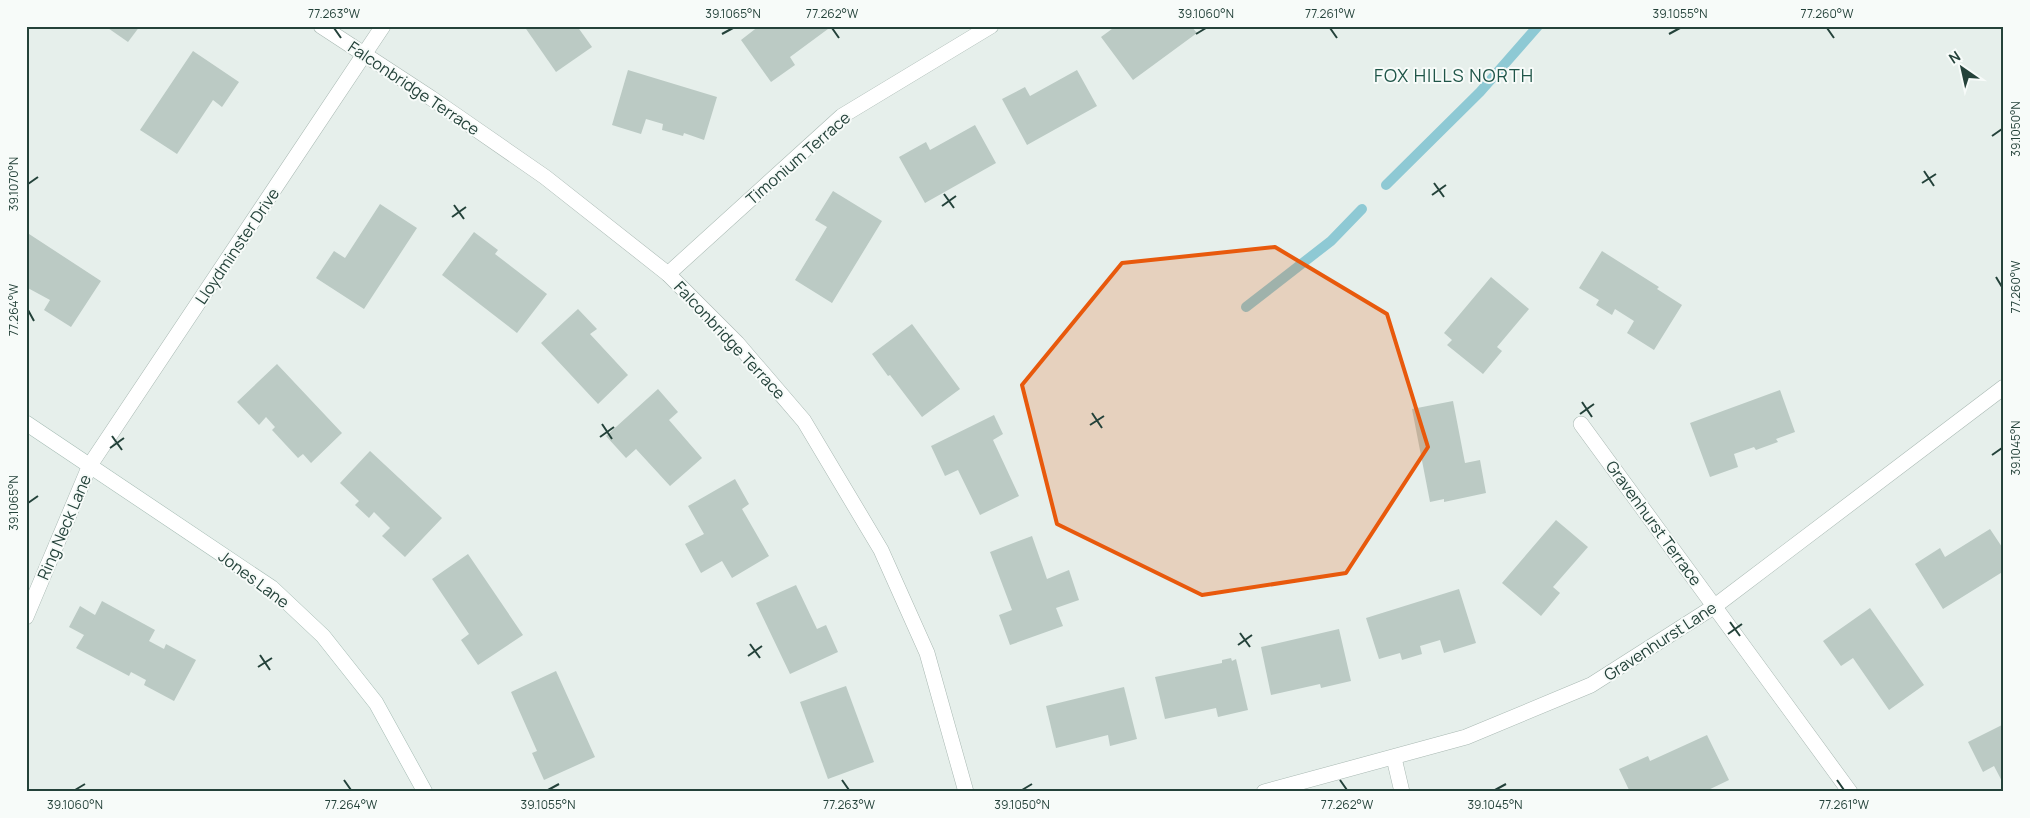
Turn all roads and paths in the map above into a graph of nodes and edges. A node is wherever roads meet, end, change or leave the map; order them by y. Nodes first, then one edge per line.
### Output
1 (321, 26) edge
2 (383, 26) edge
3 (991, 26) edge
4 (365, 56) junction
5 (668, 274) junction
6 (2004, 387) edge
7 (26, 422) edge
8 (1581, 424) dead end
9 (90, 465) junction
10 (1715, 606) junction
11 (26, 617) edge
12 (1394, 758) junction
13 (425, 792) edge
14 (966, 792) edge
15 (1264, 792) edge
16 (1402, 792) edge
17 (1850, 792) edge

1 - 4 street, Falconbridge Terrace
2 - 4 street, Lloydminster Drive
3 - 5 street, Timonium Terrace
4 - 5 street, Falconbridge Terrace
4 - 9 street, Lloydminster Drive
5 - 14 street, Falconbridge Terrace
6 - 10 street, Gravenhurst Lane
7 - 9 street, Jones Lane
8 - 10 street, Gravenhurst Terrace
9 - 11 street, Ring Neck Lane
9 - 13 street, Jones Lane
10 - 12 street, Gravenhurst Lane
10 - 17 street, Gravenhurst Terrace
12 - 15 street, Gravenhurst Lane
12 - 16 street

